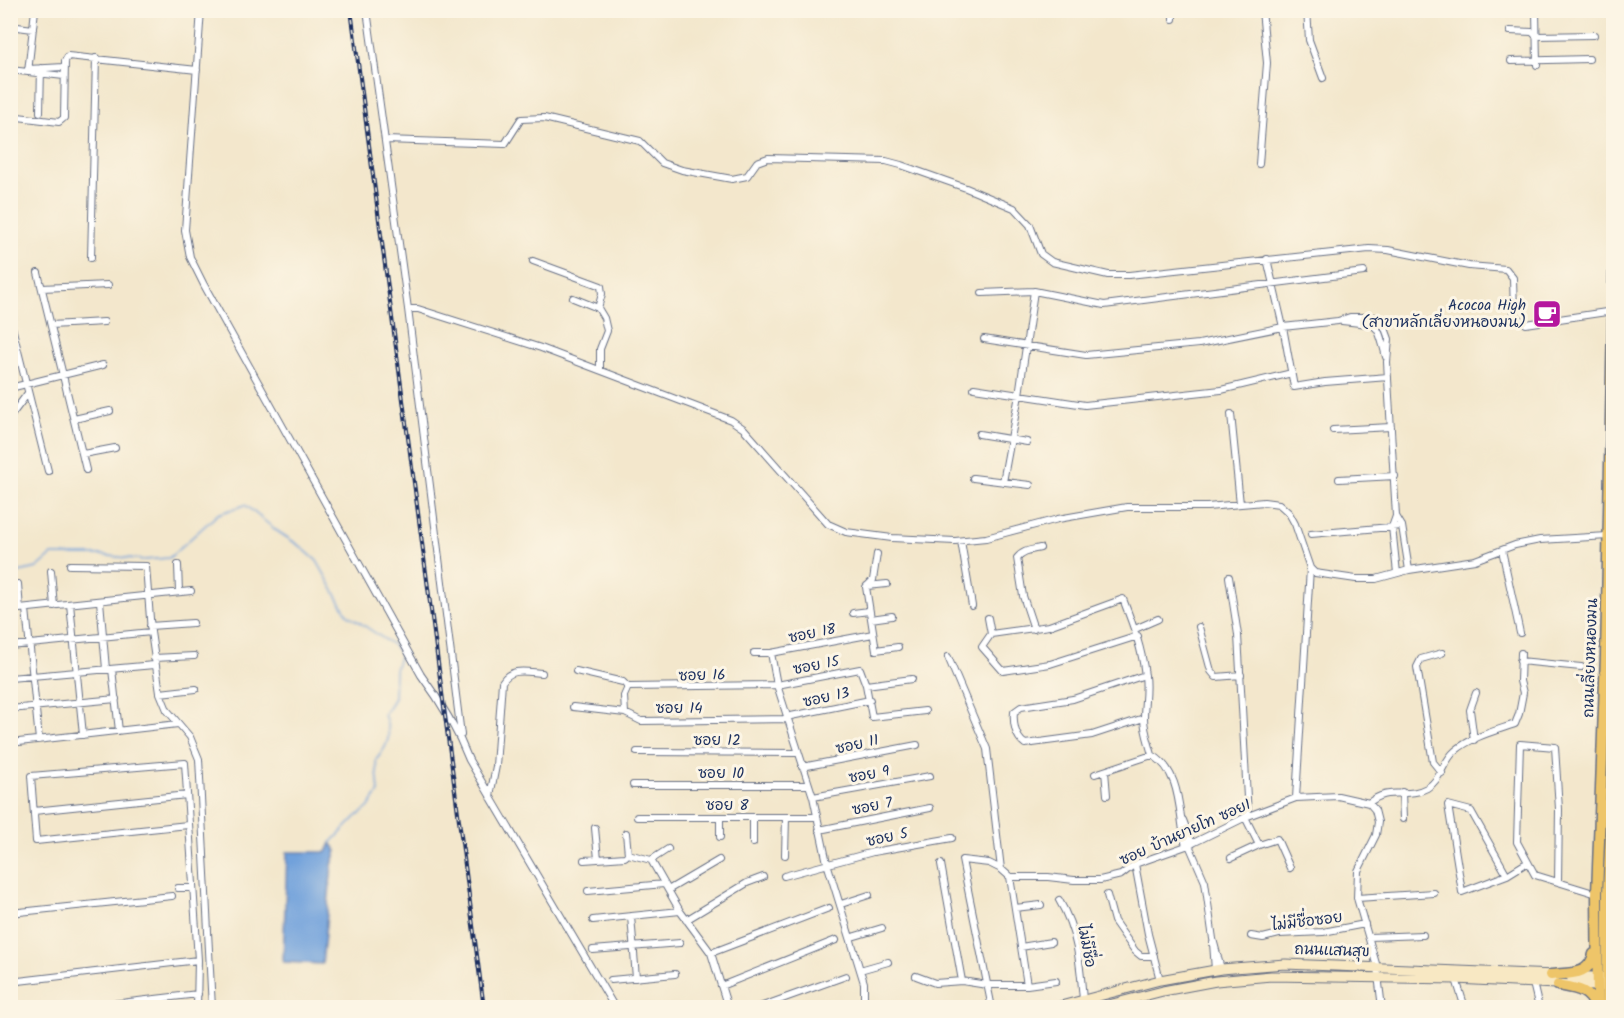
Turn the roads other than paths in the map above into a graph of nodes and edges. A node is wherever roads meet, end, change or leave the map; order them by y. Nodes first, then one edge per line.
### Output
1 (35, 10) edge
2 (201, 10) edge
3 (367, 10) edge
4 (1173, 10) edge
5 (1262, 10) edge
6 (1306, 10) edge
7 (1536, 10) edge
8 (1173, 18) dead end
9 (10, 26) edge
10 (33, 29) junction
11 (1510, 31) dead end
12 (1594, 35) dead end
13 (1536, 36) junction
14 (96, 58) junction
15 (1589, 59) dead end
16 (1511, 60) dead end
17 (1537, 63) junction
18 (64, 67) junction
19 (10, 70) edge
20 (197, 70) junction
21 (28, 71) junction
22 (41, 71) junction
23 (64, 76) junction
24 (1323, 78) dead end
25 (40, 112) dead end
26 (10, 116) edge
27 (385, 140) junction
28 (1259, 164) dead end
29 (91, 258) dead end
30 (1267, 259) junction
31 (533, 261) dead end
32 (1364, 272) dead end
33 (38, 273) dead end
34 (1614, 273) edge
35 (1272, 284) junction
36 (108, 285) dead end
37 (42, 288) junction
38 (1034, 291) junction
39 (982, 293) dead end
40 (573, 298) dead end
41 (598, 308) junction
42 (408, 309) junction
43 (1612, 311) edge
44 (10, 320) edge
45 (104, 322) dead end
46 (51, 325) junction
47 (1283, 327) junction
48 (984, 339) dead end
49 (1027, 346) junction
50 (103, 365) dead end
51 (600, 370) junction
52 (1292, 373) junction
53 (64, 375) junction
54 (1388, 377) junction
55 (10, 388) edge
56 (974, 388) dead end
57 (27, 389) junction
58 (1019, 395) junction
59 (110, 411) dead end
60 (1231, 414) dead end
61 (10, 417) edge
62 (74, 419) junction
63 (1391, 427) junction
64 (1333, 430) dead end
65 (979, 434) dead end
66 (1012, 440) junction
67 (1027, 442) dead end
68 (115, 448) dead end
69 (83, 454) junction
70 (86, 470) dead end
71 (48, 471) dead end
72 (1395, 476) junction
73 (973, 478) dead end
74 (1339, 479) dead end
75 (1004, 482) junction
76 (1030, 485) dead end
77 (1240, 504) junction
78 (1396, 516) junction
79 (1402, 526) junction
80 (1392, 527) junction
81 (1311, 534) dead end
82 (1608, 536) junction
83 (961, 541) junction
84 (1040, 548) dead end
85 (1502, 550) junction
86 (877, 554) dead end
87 (70, 565) dead end
88 (178, 565) dead end
89 (1310, 568) junction
90 (1409, 570) junction
91 (51, 571) dead end
92 (1397, 573) junction
93 (1229, 577) dead end
94 (18, 584) dead end
95 (886, 584) dead end
96 (867, 586) junction
97 (191, 591) dead end
98 (179, 592) junction
99 (148, 594) junction
100 (100, 601) junction
101 (70, 604) junction
102 (54, 606) junction
103 (972, 606) dead end
104 (23, 609) junction
105 (10, 610) edge
106 (869, 611) junction
107 (853, 613) dead end
108 (892, 616) dead end
109 (988, 618) dead end
110 (871, 619) junction
111 (1158, 619) dead end
112 (193, 623) dead end
113 (1199, 627) dead end
114 (150, 629) junction
115 (1034, 629) junction
116 (1135, 629) junction
117 (1520, 633) dead end
118 (873, 634) junction
119 (991, 634) junction
120 (103, 636) junction
121 (1138, 636) junction
122 (74, 639) junction
123 (30, 644) junction
124 (10, 645) edge
125 (898, 647) dead end
126 (754, 653) dead end
127 (771, 653) junction
128 (1442, 653) dead end
129 (1521, 653) dead end
130 (1610, 655) edge
131 (194, 656) dead end
132 (948, 657) dead end
133 (154, 661) junction
134 (1520, 661) junction
135 (1581, 667) dead end
136 (109, 669) junction
137 (860, 669) joint
138 (576, 671) dead end
139 (77, 672) junction
140 (543, 673) dead end
141 (1145, 675) junction
142 (1240, 675) junction
143 (33, 676) junction
144 (10, 678) edge
145 (912, 679) dead end
146 (867, 685) junction
147 (777, 686) junction
148 (628, 687) junction
149 (196, 689) dead end
150 (160, 693) junction
151 (1476, 693) dead end
152 (116, 699) junction
153 (870, 700) junction
154 (81, 702) junction
155 (36, 707) junction
156 (573, 707) dead end
157 (10, 709) edge
158 (925, 711) dead end
159 (625, 713) junction
160 (787, 718) junction
161 (1144, 718) junction
162 (178, 724) junction
163 (119, 731) junction
164 (83, 735) junction
165 (39, 740) junction
166 (1474, 740) junction
167 (462, 741) junction
168 (10, 743) edge
169 (917, 745) dead end
170 (636, 753) dead end
171 (797, 753) junction
172 (1152, 755) junction
173 (802, 767) junction
174 (1614, 769) edge
175 (1105, 771) junction
176 (1442, 773) junction
177 (1095, 774) dead end
178 (930, 776) dead end
179 (633, 785) dead end
180 (808, 785) junction
181 (1402, 792) junction
182 (186, 795) junction
183 (1107, 795) dead end
184 (490, 796) junction
185 (813, 797) junction
186 (1296, 798) junction
187 (1369, 803) junction
188 (930, 808) dead end
189 (34, 811) junction
190 (637, 817) dead end
191 (720, 817) junction
192 (753, 817) junction
193 (786, 817) junction
194 (816, 817) junction
195 (1247, 817) junction
196 (1403, 819) dead end
197 (188, 825) junction
198 (594, 828) dead end
199 (819, 830) junction
200 (626, 833) dead end
201 (720, 837) dead end
202 (952, 838) dead end
203 (753, 843) dead end
204 (1189, 845) junction
205 (1259, 845) junction
206 (669, 849) dead end
207 (628, 854) junction
208 (785, 855) dead end
209 (1231, 858) dead end
210 (598, 859) junction
211 (584, 860) dead end
212 (651, 860) junction
213 (719, 860) dead end
214 (1528, 862) junction
215 (827, 863) junction
216 (941, 864) dead end
217 (1135, 864) junction
218 (1290, 868) dead end
219 (1001, 869) junction
220 (1507, 875) junction
221 (784, 876) dead end
222 (763, 877) dead end
223 (1010, 877) junction
224 (1558, 882) junction
225 (666, 887) junction
226 (178, 888) dead end
227 (192, 888) junction
228 (588, 891) dead end
229 (1434, 893) dead end
230 (1597, 894) junction
231 (869, 895) dead end
232 (1107, 895) dead end
233 (172, 896) dead end
234 (1357, 897) junction
235 (1059, 900) dead end
236 (841, 904) junction
237 (1041, 905) dead end
238 (829, 908) dead end
239 (1015, 908) junction
240 (680, 911) junction
241 (10, 913) edge
242 (631, 916) junction
243 (593, 920) dead end
244 (686, 920) junction
245 (1365, 924) junction
246 (882, 928) dead end
247 (1423, 935) dead end
248 (1251, 936) dead end
249 (852, 937) junction
250 (1369, 937) junction
251 (1602, 937) junction
252 (836, 940) dead end
253 (1051, 942) dead end
254 (680, 943) dead end
255 (633, 947) junction
256 (1021, 947) junction
257 (593, 950) dead end
258 (711, 953) junction
259 (1154, 956) junction
260 (198, 960) junction
261 (888, 962) dead end
262 (1614, 963) edge
263 (1377, 967) junction
264 (860, 970) junction
265 (1218, 970) junction
266 (675, 974) dead end
267 (1551, 975) junction
268 (846, 976) dead end
269 (916, 976) dead end
270 (636, 978) junction
271 (1379, 979) junction
272 (611, 980) dead end
273 (1160, 980) junction
274 (1456, 980) junction
275 (962, 981) junction
276 (1056, 981) dead end
277 (10, 982) edge
278 (1606, 982) edge
279 (1533, 983) junction
280 (987, 985) junction
281 (1027, 985) junction
282 (1558, 985) junction
283 (721, 986) junction
284 (198, 994) junction
285 (1083, 1000) junction
286 (1614, 1002) edge
287 (726, 1007) edge
288 (864, 1007) edge
289 (1102, 1007) edge
290 (78, 1008) edge
291 (197, 1008) edge
292 (212, 1008) edge
293 (615, 1008) edge
294 (757, 1008) edge
295 (992, 1008) edge
296 (1053, 1008) edge
297 (1382, 1008) edge
298 (1465, 1008) edge
299 (1539, 1008) edge
300 (1596, 1008) edge
301 (1610, 1008) edge

1 - 10 street
2 - 20 street
3 - 27 street
4 - 8 street
5 - 28 street
6 - 24 street
7 - 13 street
9 - 10 street
10 - 21 street
11 - 13 street
12 - 13 street
13 - 17 street
14 - 18 street
14 - 20 street
14 - 29 street
15 - 17 street
16 - 17 street
18 - 22 street
18 - 23 street
19 - 21 street
20 - 167 street
21 - 22 street
22 - 23 street
22 - 25 street
23 - 26 street
27 - 30 street
27 - 42 street
30 - 35 street
30 - 43 street
31 - 41 street
32 - 35 street
33 - 37 street
34 - 43 highway, ถนนเลี่ยงหนองมน
35 - 38 street
35 - 47 street
36 - 37 street
37 - 46 street
38 - 39 street
38 - 49 street
40 - 41 street
41 - 51 street
42 - 51 street
42 - 167 street
43 - 82 highway, ถนนเลี่ยงหนองมน
44 - 57 street
45 - 46 street
46 - 53 street
47 - 49 street
47 - 52 street
47 - 54 street
48 - 49 street
49 - 58 street
50 - 53 street
51 - 83 street
52 - 54 street
52 - 58 street
53 - 57 street
53 - 62 street
54 - 63 street
55 - 57 street
56 - 58 street
57 - 61 street
57 - 71 street
58 - 66 street
59 - 62 street
60 - 77 street
62 - 69 street
63 - 64 street
63 - 72 street
65 - 66 street
66 - 67 street
66 - 75 street
68 - 69 street
69 - 70 street
72 - 74 street
72 - 78 street
73 - 75 street
75 - 76 street
77 - 83 street
77 - 89 street
78 - 79 street
78 - 80 street
79 - 80 street
79 - 90 street
80 - 81 street
80 - 92 street
82 - 85 street
82 - 130 highway, ถนนเลี่ยงหนองมน
83 - 103 street
84 - 115 street
85 - 90 street
85 - 117 street
86 - 96 street
87 - 99 street
88 - 98 street
89 - 92 street
89 - 186 street
90 - 92 street
91 - 102 street
93 - 142 street
94 - 104 street
95 - 96 street
96 - 106 street
97 - 98 street
98 - 99 street
99 - 100 street
99 - 114 street
100 - 101 street
100 - 120 street
101 - 102 street
101 - 122 street
102 - 104 street
104 - 105 street
104 - 123 street
106 - 107 street
106 - 110 street
108 - 110 street
109 - 119 street
110 - 118 street
111 - 116 street
112 - 114 street
113 - 142 street
114 - 120 street
114 - 133 street
115 - 116 street
115 - 119 street
116 - 121 street
118 - 125 street
118 - 127 street, ซอย 18
119 - 121 street
120 - 122 street
120 - 136 street
121 - 141 street
122 - 123 street
122 - 139 street
123 - 124 street
123 - 143 street
126 - 127 street, ซอย 18
127 - 147 street
128 - 176 street
129 - 134 street
130 - 230 highway, ถนนเลี่ยงหนองมน
131 - 133 street
132 - 219 street
133 - 136 street
133 - 150 street
134 - 135 street
134 - 166 street
136 - 139 street
136 - 152 street
137 - 146 street, ซอย 13
137 - 147 street, ซอย 15
138 - 148 street, ซอย 16
139 - 143 street
139 - 154 street
140 - 184 street
141 - 161 street
141 - 161 street
142 - 195 street
143 - 144 street
143 - 155 street
145 - 146 street
146 - 153 street, ซอย 13
147 - 148 street, ซอย 16
147 - 160 street
148 - 159 street
149 - 150 street
150 - 162 street
151 - 166 street
152 - 154 street
152 - 163 street
153 - 158 street, ซอย 13
153 - 160 street, ซอย 13
154 - 155 street
154 - 164 street
155 - 157 street
155 - 165 street
156 - 159 street, ซอย 14
159 - 160 street, ซอย 14
160 - 171 street
161 - 172 street
162 - 163 street
162 - 292 street
163 - 164 street
164 - 165 street
165 - 168 street
166 - 176 street
167 - 184 street
169 - 173 street, ซอย 11
170 - 171 street, ซอย 12
171 - 173 street
172 - 175 street
172 - 204 street
173 - 180 street
174 - 251 highway, ถนนเลี่ยงหนองมน
175 - 177 street
175 - 183 street
176 - 181 street
178 - 185 street, ซอย 9
179 - 180 street, ซอย 10
180 - 185 street
181 - 187 street
181 - 196 street
182 - 189 street
182 - 189 street
182 - 197 street
184 - 293 street
185 - 194 street
186 - 187 street, ซอย บ้านยายโท ซอย1
186 - 195 street, ซอย บ้านยายโท ซอย1
187 - 234 street
188 - 199 street, ซอย 7
189 - 197 street
190 - 191 street, ซอย 8
191 - 192 street, ซอย 8
191 - 201 street
192 - 193 street, ซอย 8
192 - 203 street
193 - 194 street, ซอย 8
193 - 208 street
194 - 199 street
195 - 204 street, ซอย บ้านยายโท ซอย1
195 - 205 street
197 - 227 street
198 - 210 street
199 - 215 street
200 - 207 street
202 - 215 street, ซอย 5
204 - 217 street, ซอย บ้านยายโท ซอย1
204 - 265 street
205 - 209 street
205 - 218 street
206 - 212 street
207 - 210 street
207 - 212 street
210 - 211 street
212 - 225 street
213 - 225 street
214 - 220 street
214 - 224 street
214 - 224 street
215 - 221 street, ซอย 5
215 - 236 street
216 - 275 street
217 - 223 street, ซอย บ้านยายโท ซอย1
217 - 259 street
219 - 223 street
219 - 280 street
220 - 220 street
222 - 244 street
223 - 239 street
224 - 230 street
225 - 228 street
225 - 240 street
226 - 227 street
227 - 260 street
229 - 234 street
230 - 251 highway, ถนนเลี่ยงหนองมน
231 - 236 street
232 - 259 street
233 - 241 street
234 - 245 street
235 - 285 street, ไม่มีชื่อ
236 - 249 street
237 - 239 street
238 - 258 street
239 - 256 street
240 - 242 street
240 - 244 street
242 - 243 street
242 - 255 street
244 - 258 street
245 - 248 street, ไม่มีชื่อซอย
245 - 250 street
246 - 249 street
247 - 250 street
249 - 264 street
250 - 263 street
251 - 262 highway
251 - 267 highway
251 - 278 highway, ถนนเลี่ยงหนองมน
252 - 283 street
253 - 256 street
254 - 255 street
255 - 257 street
255 - 270 street
256 - 281 street
258 - 283 street
259 - 273 street
260 - 277 street
260 - 284 street
261 - 264 street
263 - 265 main road, ถนนแสนสุข
263 - 267 main road, ถนนแสนสุข
263 - 271 street
264 - 288 street
265 - 273 main road, ถนนแสนสุข
266 - 270 street
267 - 278 main road, ถนนแสนสุข
268 - 294 street
269 - 275 street
270 - 272 street
271 - 274 main road, ถนนแสนสุข
271 - 289 main road, ถนนแสนสุข
271 - 297 street
273 - 285 main road, ถนนแสนสุข
274 - 279 main road, ถนนแสนสุข
274 - 298 street
275 - 280 street
276 - 281 street
278 - 282 main road, ถนนแสนสุข
278 - 300 highway, ถนนเลี่ยงหนองมน
278 - 301 highway, ถนนเลี่ยงหนองมน
279 - 282 main road, ถนนแสนสุข
279 - 299 street
280 - 281 street
280 - 295 street
282 - 300 highway
283 - 287 street
284 - 290 street
284 - 291 street
285 - 296 main road, ถนนแสนสุข
286 - 301 highway

